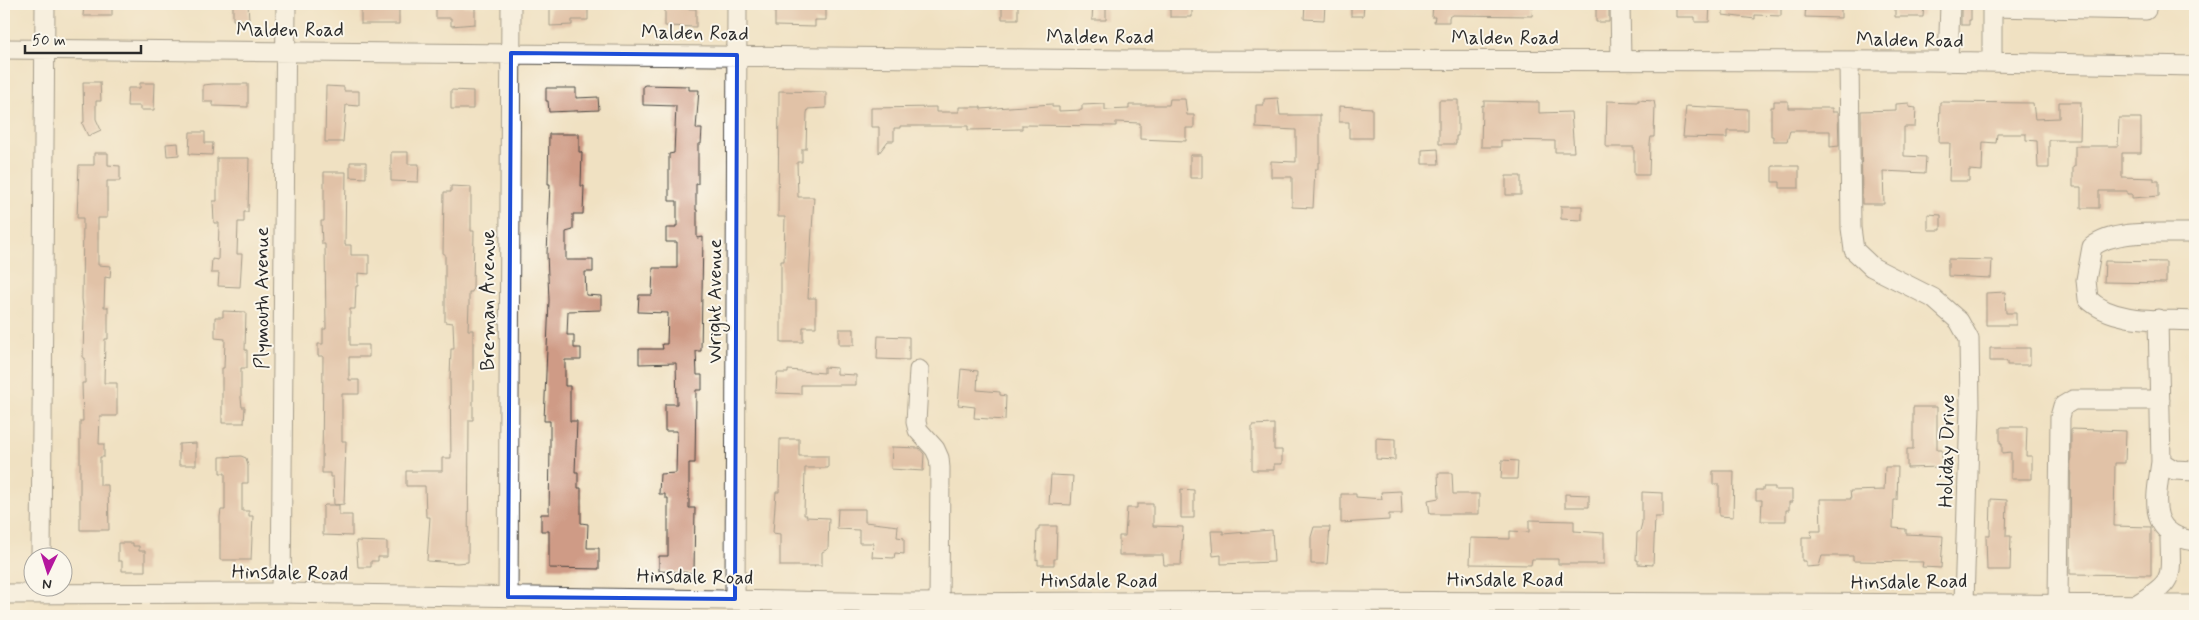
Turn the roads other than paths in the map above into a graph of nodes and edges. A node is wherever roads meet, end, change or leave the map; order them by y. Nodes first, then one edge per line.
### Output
1 (45, 4) edge
2 (286, 4) edge
3 (511, 4) edge
4 (737, 4) edge
5 (1620, 4) edge
6 (1950, 4) edge
7 (2146, 4) edge
8 (1992, 5) edge
9 (4, 49) edge
10 (45, 49) junction
11 (285, 52) junction
12 (511, 53) junction
13 (737, 55) junction
14 (1621, 60) junction
15 (1849, 61) junction
16 (1948, 62) junction
17 (1992, 62) junction
18 (2195, 66) edge
19 (2195, 233) edge
20 (2158, 319) junction
21 (2195, 321) edge
22 (919, 370) dead end
23 (2160, 400) junction
24 (2161, 462) junction
25 (2195, 471) edge
26 (2170, 534) junction
27 (2195, 541) edge
28 (42, 548) edge
29 (72, 591) edge
30 (22, 593) edge
31 (4, 594) edge
32 (281, 594) junction
33 (508, 597) junction
34 (735, 599) junction
35 (1964, 602) junction
36 (939, 603) junction
37 (2058, 603) junction
38 (2139, 604) junction
39 (2195, 605) edge

1 - 10 street
2 - 11 street, Plymouth Avenue
3 - 12 street, Breman Avenue
4 - 13 street, Wright Avenue
5 - 14 street
6 - 16 street
7 - 8 street
8 - 17 street
9 - 10 street, Malden Road
10 - 11 street, Malden Road
10 - 28 street
11 - 12 street, Malden Road
11 - 32 street, Plymouth Avenue
12 - 13 street, Malden Road
12 - 33 street, Breman Avenue
13 - 14 street, Malden Road
13 - 34 street, Wright Avenue
14 - 15 street, Malden Road
15 - 16 street, Malden Road
15 - 35 street, Holiday Drive
16 - 17 street, Malden Road
17 - 18 street, Malden Road
19 - 20 street
20 - 21 street
20 - 23 street
22 - 36 street
23 - 24 street
23 - 37 street
24 - 25 street
24 - 26 street
26 - 27 street
26 - 38 street
29 - 32 street, Hinsdale Road
30 - 31 street, Hinsdale Road
32 - 33 street, Hinsdale Road
33 - 34 street, Hinsdale Road
34 - 36 street, Hinsdale Road
35 - 36 street, Hinsdale Road
35 - 37 street, Hinsdale Road
37 - 38 street, Hinsdale Road
38 - 39 street, Hinsdale Road

